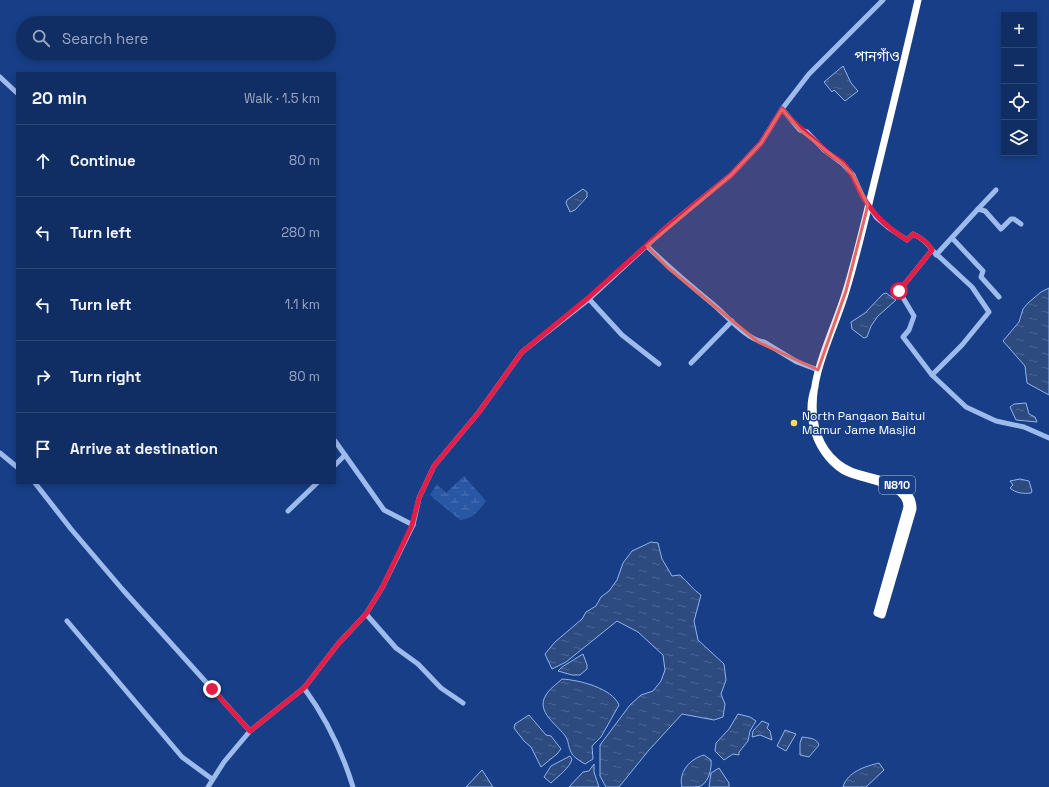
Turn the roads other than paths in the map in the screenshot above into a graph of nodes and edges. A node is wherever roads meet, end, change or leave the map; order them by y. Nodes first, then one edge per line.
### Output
1 (883, 0) edge
2 (918, 0) edge
3 (0, 77) edge
4 (16, 92) edge
5 (782, 109) junction
6 (996, 190) dead end
7 (868, 205) junction
8 (978, 209) junction
9 (1021, 224) dead end
10 (952, 238) junction
11 (647, 246) junction
12 (934, 252) junction
13 (999, 297) dead end
14 (588, 298) junction
15 (732, 321) junction
16 (691, 363) dead end
17 (660, 364) dead end
18 (818, 370) junction
19 (932, 375) junction
20 (1049, 438) edge
21 (336, 443) edge
22 (0, 453) edge
23 (345, 456) junction
24 (833, 461) junction
25 (336, 464) edge
26 (16, 466) edge
27 (36, 484) edge
28 (316, 484) edge
29 (288, 511) dead end
30 (412, 525) junction
31 (366, 614) junction
32 (67, 621) dead end
33 (304, 688) junction
34 (463, 703) dead end
35 (250, 731) junction
36 (212, 780) junction
37 (208, 787) edge
38 (353, 787) edge

1 - 5 street
2 - 7 highway, N810
3 - 4 street
5 - 7 street
5 - 11 street
6 - 8 street
7 - 12 street
7 - 18 highway, N810
8 - 9 street
8 - 10 street
10 - 12 street
10 - 13 street
11 - 14 street
11 - 15 street
12 - 19 street
12 - 19 street
14 - 17 street
14 - 30 street
15 - 16 street
15 - 18 street
18 - 24 highway, N810
19 - 20 street
21 - 23 street
22 - 26 street
23 - 25 street
23 - 30 street
24 - 24 highway, N810
27 - 35 street
28 - 29 street
30 - 31 street
31 - 33 street
31 - 34 street
32 - 36 street
33 - 35 street
33 - 38 street
35 - 36 street
36 - 37 street

